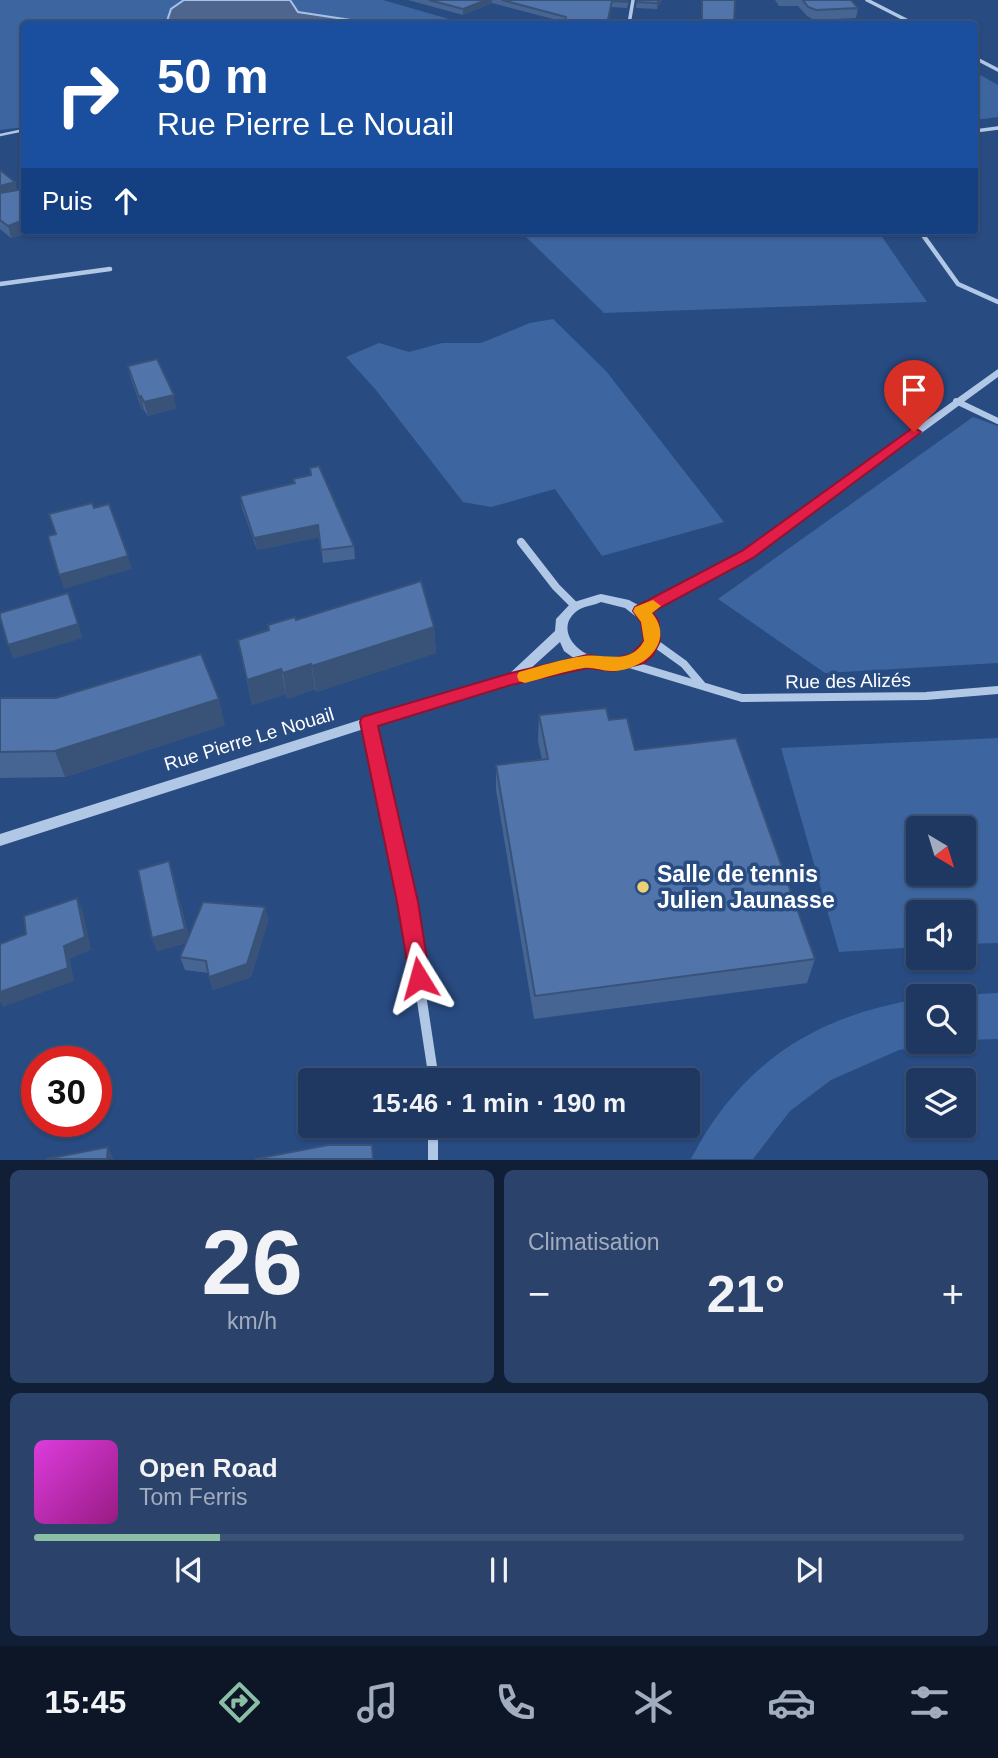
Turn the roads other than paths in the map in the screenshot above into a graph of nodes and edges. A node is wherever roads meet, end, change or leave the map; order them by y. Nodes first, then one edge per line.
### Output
1 (633, 0) edge
2 (867, 0) edge
3 (630, 21) edge
4 (908, 21) edge
5 (978, 60) edge
6 (998, 70) edge
7 (998, 128) edge
8 (21, 131) edge
9 (978, 131) edge
10 (0, 135) edge
11 (923, 235) edge
12 (110, 269) dead end
13 (0, 284) edge
14 (998, 302) edge
15 (998, 372) edge
16 (956, 401) junction
17 (998, 421) edge
18 (521, 542) dead end
19 (575, 606) junction
20 (641, 611) junction
21 (560, 634) junction
22 (652, 641) junction
23 (587, 661) junction
24 (625, 663) junction
25 (511, 679) junction
26 (701, 684) junction
27 (998, 690) edge
28 (369, 722) junction
29 (0, 840) edge
30 (432, 1068) edge
31 (433, 1138) edge
32 (433, 1160) edge

1 - 3 street
2 - 4 street
5 - 6 street
7 - 9 street
8 - 10 lane
11 - 14 street
12 - 13 street
15 - 16 street
16 - 17 street
16 - 20 street
18 - 19 street
19 - 20 street
19 - 21 street
20 - 22 street
21 - 23 street
21 - 25 street, Rue Pierre Le Nouail
22 - 24 street
22 - 26 street, Rue des Alizés
23 - 24 street
23 - 25 street, Rue Pierre Le Nouail
24 - 26 street, Rue des Alizés
25 - 28 street, Rue Pierre Le Nouail
26 - 27 street, Rue des Alizés
28 - 29 street, Rue Pierre Le Nouail
28 - 30 street
31 - 32 street

